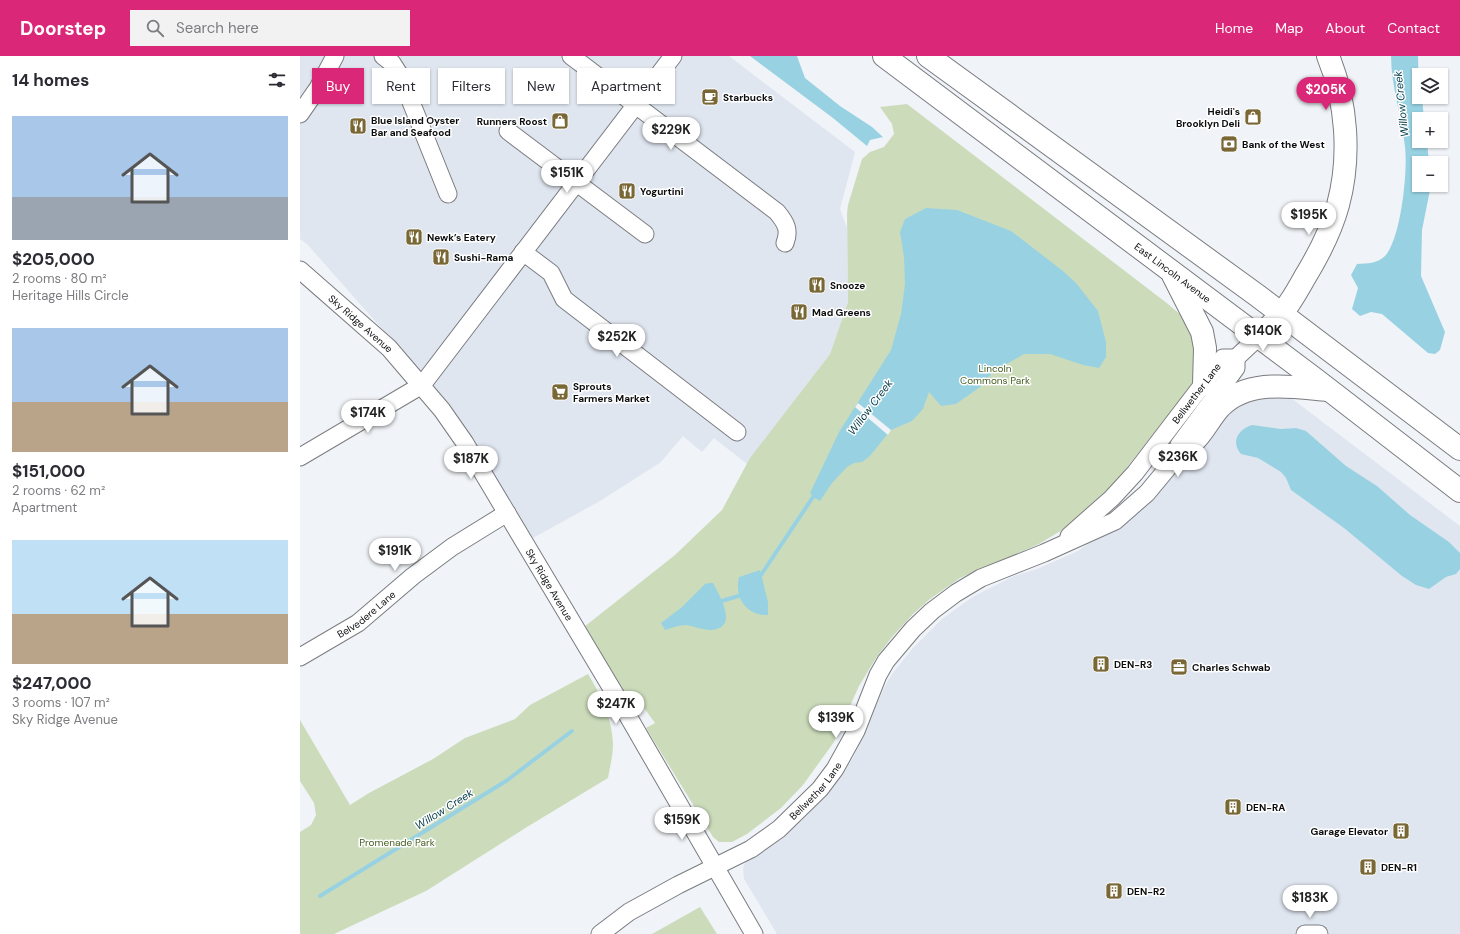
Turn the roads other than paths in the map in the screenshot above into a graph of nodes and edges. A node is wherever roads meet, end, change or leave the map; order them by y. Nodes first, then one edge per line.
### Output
1 (334, 56) edge
2 (383, 56) edge
3 (571, 56) edge
4 (674, 56) edge
5 (884, 56) edge
6 (928, 56) edge
7 (1328, 56) edge
8 (636, 106) junction
9 (300, 114) edge
10 (508, 131) dead end
11 (576, 183) junction
12 (448, 194) dead end
13 (645, 234) dead end
14 (785, 243) dead end
15 (523, 252) junction
16 (300, 270) edge
17 (1171, 271) junction
18 (1270, 326) junction
19 (1236, 358) junction
20 (1204, 384) junction
21 (422, 385) junction
22 (1328, 390) junction
23 (737, 432) dead end
24 (1460, 449) edge
25 (300, 457) edge
26 (1176, 458) junction
27 (1460, 491) edge
28 (507, 513) junction
29 (1056, 547) junction
30 (300, 657) edge
31 (713, 867) junction
32 (600, 934) edge
33 (754, 934) edge
34 (1305, 934) edge
35 (1319, 934) edge

1 - 9 street
2 - 12 street
3 - 8 street
4 - 8 street
5 - 17 main road, East Lincoln Avenue
6 - 18 main road, East Lincoln Avenue
7 - 18 main road
8 - 11 street
8 - 14 street
10 - 11 street
11 - 13 street
11 - 15 street
15 - 21 street
15 - 23 street
16 - 21 street, Sky Ridge Avenue
17 - 18 main road, East Lincoln Avenue
17 - 20 main road
18 - 19 street
18 - 22 main road, East Lincoln Avenue
18 - 24 main road, East Lincoln Avenue
19 - 20 street, Bellwether Lane
19 - 26 street, Bellwether Lane
20 - 29 street, Bellwether Lane
21 - 25 street
21 - 28 street, Sky Ridge Avenue
22 - 26 main road
22 - 27 main road, East Lincoln Avenue
26 - 29 street, Bellwether Lane
28 - 30 street, Belvedere Lane
28 - 31 street, Sky Ridge Avenue
29 - 31 street, Bellwether Lane
31 - 32 street, Bellwether Lane
31 - 33 street, Sky Ridge Avenue
34 - 35 street

